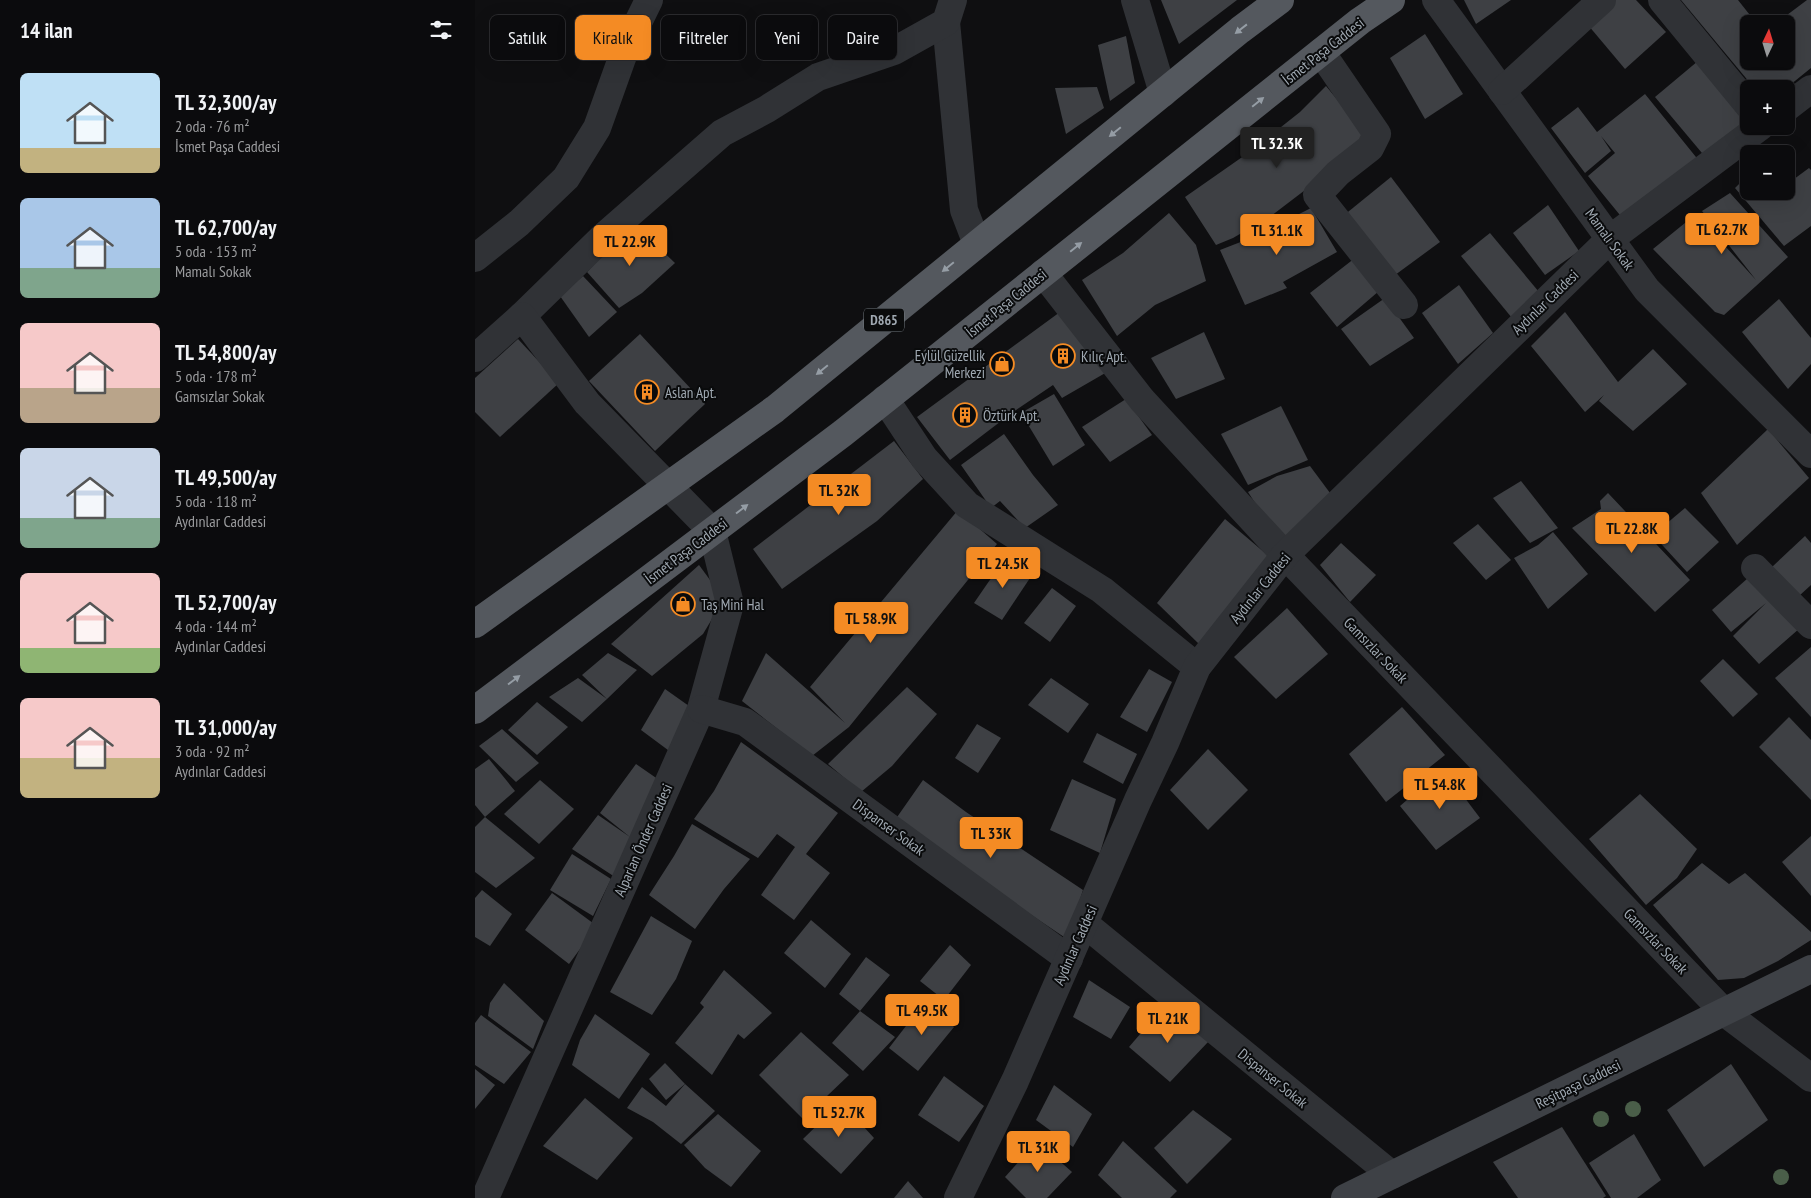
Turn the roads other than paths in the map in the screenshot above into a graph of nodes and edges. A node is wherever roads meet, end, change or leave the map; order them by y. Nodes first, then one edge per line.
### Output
1 (649, 0) edge
2 (1135, 0) edge
3 (1280, 0) edge
4 (1391, 0) edge
5 (1436, 0) edge
6 (1602, 0) edge
7 (1662, 0) edge
8 (950, 11) edge
9 (1321, 52) junction
10 (1811, 89) edge
11 (1503, 91) junction
12 (1163, 93) junction
13 (1740, 95) edge
14 (1795, 101) edge
15 (1749, 135) edge
16 (1610, 239) junction
17 (977, 244) junction
18 (475, 258) edge
19 (1043, 273) junction
20 (1404, 305) dead end
21 (521, 316) junction
22 (475, 358) edge
23 (885, 399) junction
24 (1811, 454) edge
25 (668, 485) junction
26 (712, 532) junction
27 (1285, 555) junction
28 (1755, 568) dead end
29 (478, 614) edge
30 (1811, 625) edge
31 (1197, 667) junction
32 (701, 709) junction
33 (475, 710) edge
34 (1085, 924) junction
35 (1069, 959) junction
36 (1811, 969) edge
37 (1724, 1012) junction
38 (1811, 1078) edge
39 (1392, 1175) junction
40 (485, 1198) edge
41 (958, 1198) edge
42 (1345, 1198) edge

1 - 18 street
2 - 12 street
3 -> 12 highway, D865
4 - 9 highway, İsmet Paşa Caddesi
5 - 11 street, Mamalı Sokak
6 - 11 street
7 - 13 street
8 - 17 street
8 - 21 street
19 -> 9 highway, İsmet Paşa Caddesi
9 - 20 street
10 - 14 street
11 - 16 street, Mamalı Sokak
12 -> 17 highway, D865
15 - 16 street, Aydınlar Caddesi
16 - 24 street, Mamalı Sokak
16 - 27 street, Aydınlar Caddesi
17 -> 25 highway, D865
19 - 23 highway, İsmet Paşa Caddesi
19 - 27 street, Gamsızlar Sokak
21 - 22 street
21 - 25 street, Alparlan Önder Caddesi
26 -> 23 highway, İsmet Paşa Caddesi
23 - 31 street
25 - 26 street, Alparlan Önder Caddesi
25 - 29 highway, D865
26 - 32 street, Alparlan Önder Caddesi
33 -> 26 highway, İsmet Paşa Caddesi
27 - 31 street, Aydınlar Caddesi
27 - 37 street, Gamsızlar Sokak
28 - 30 street
31 - 34 street, Aydınlar Caddesi
32 - 35 street, Dispanser Sokak
32 - 40 street, Alparlan Önder Caddesi
34 - 35 street, Aydınlar Caddesi
34 - 39 street, Dispanser Sokak
35 - 41 street, Aydınlar Caddesi
36 - 37 main road, Reşitpaşa Caddesi
37 - 38 street, Gamsızlar Sokak
37 - 39 main road, Reşitpaşa Caddesi
39 - 42 main road, Reşitpaşa Caddesi

